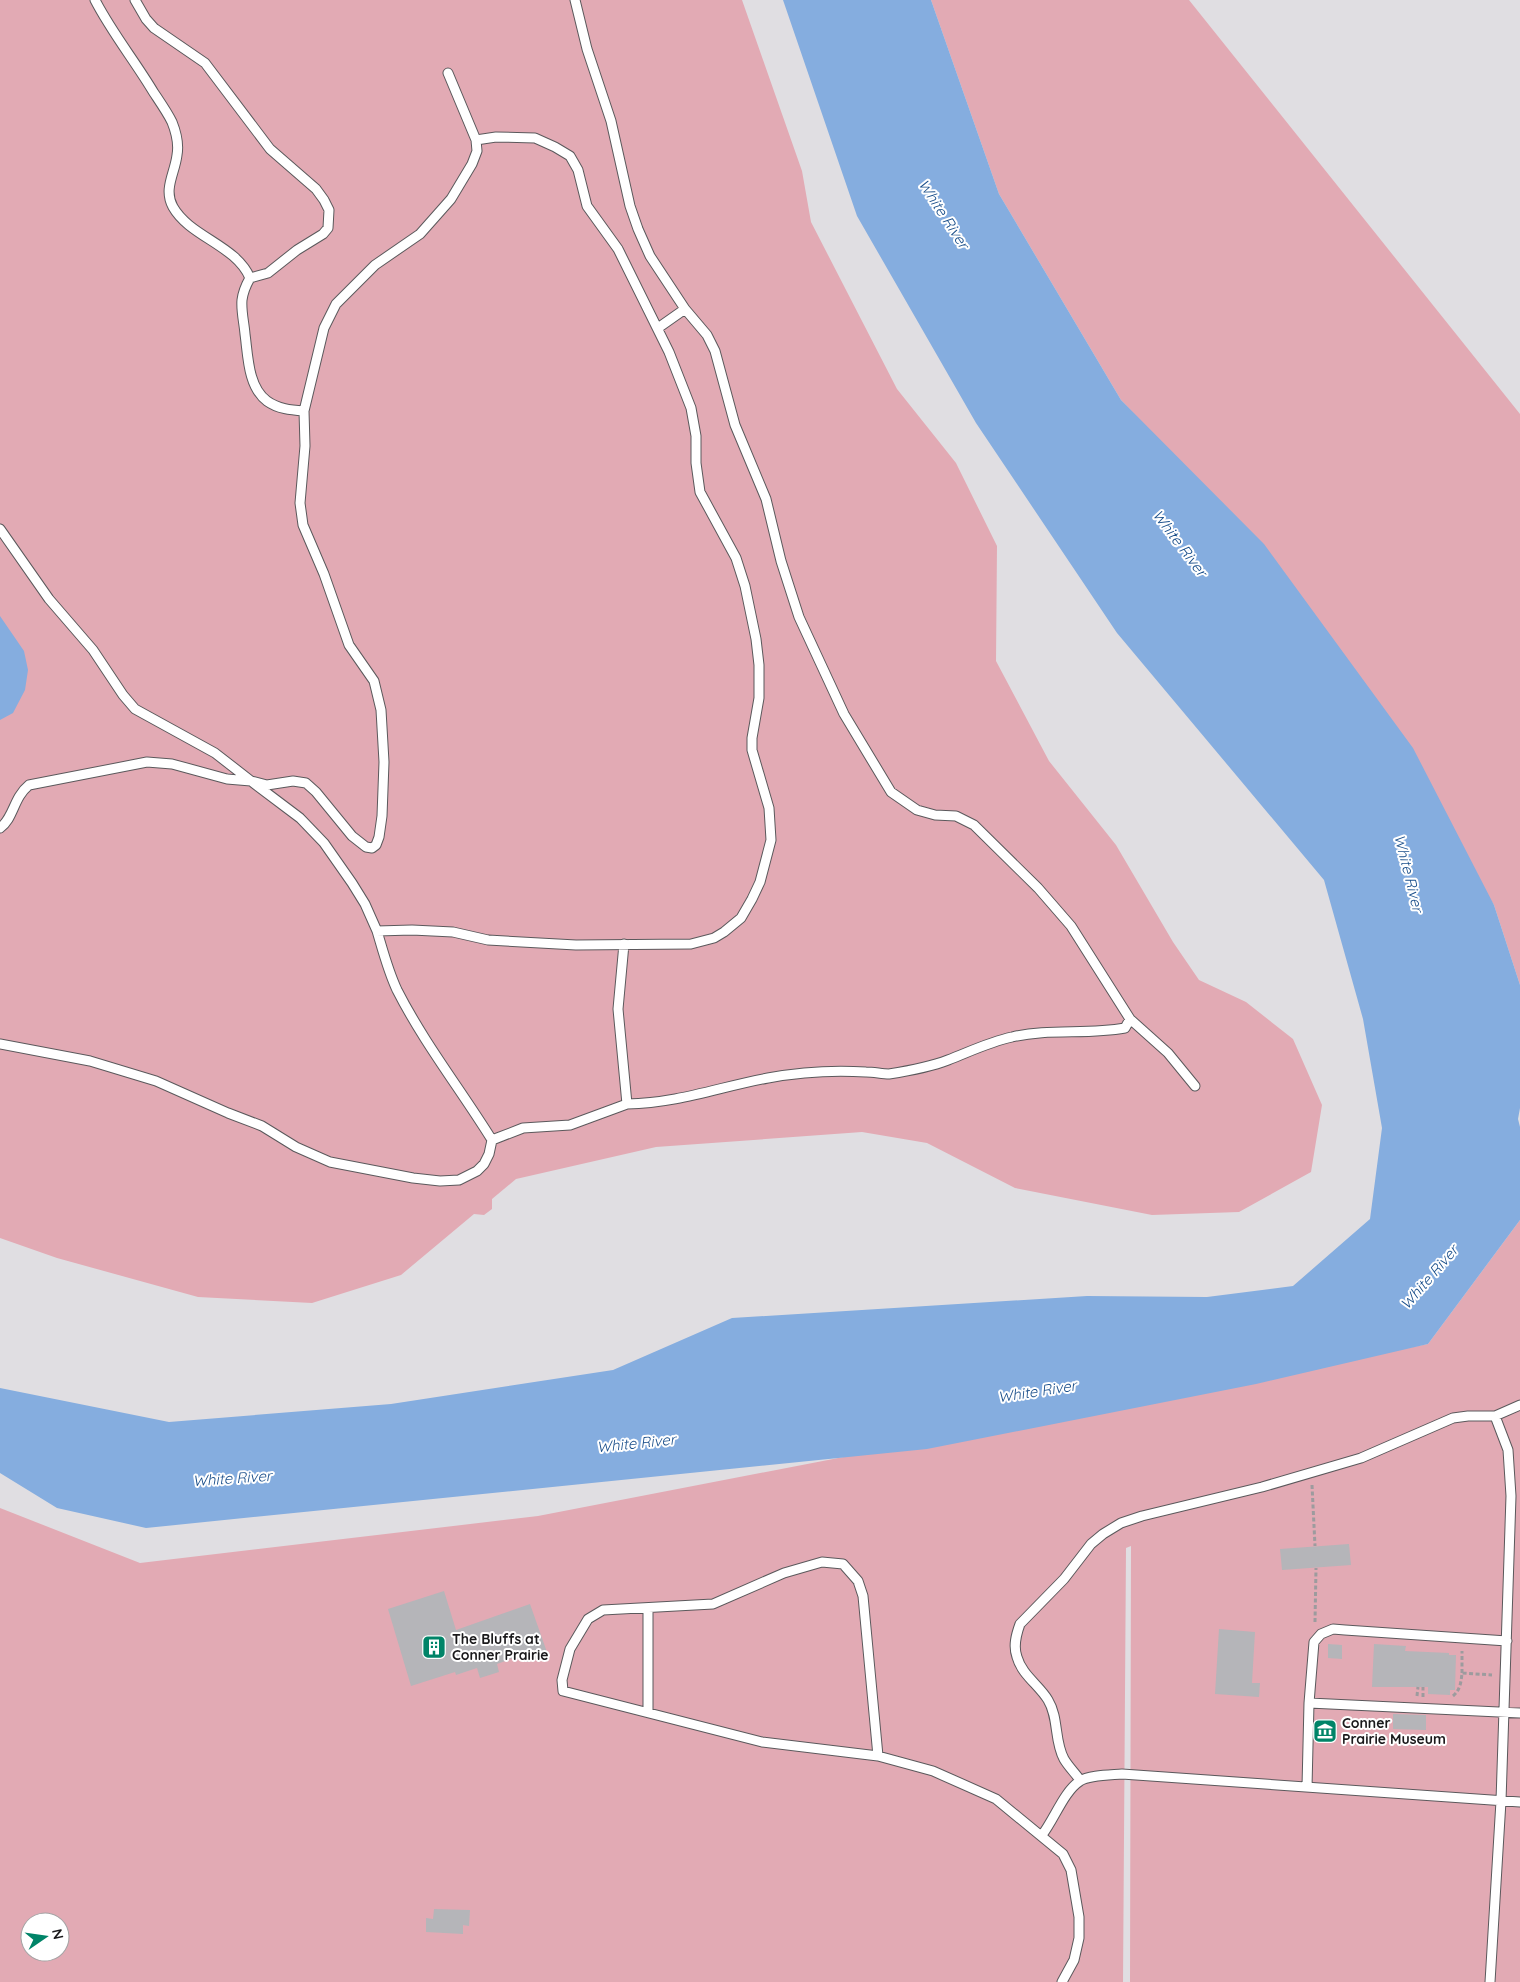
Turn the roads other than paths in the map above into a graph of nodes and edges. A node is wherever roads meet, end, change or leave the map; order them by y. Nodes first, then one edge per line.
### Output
1 (95, 0) edge
2 (135, 0) edge
3 (575, 0) edge
4 (448, 73) dead end
5 (476, 140) junction
6 (250, 278) junction
7 (685, 309) junction
8 (658, 328) junction
9 (304, 411) junction
10 (0, 530) edge
11 (250, 781) junction
12 (0, 828) edge
13 (377, 931) junction
14 (624, 944) junction
15 (1130, 1019) junction
16 (0, 1044) edge
17 (1195, 1086) dead end
18 (627, 1104) junction
19 (492, 1140) junction
20 (1520, 1405) edge
21 (1495, 1416) junction
22 (648, 1608) junction
23 (1507, 1641) junction
24 (1309, 1702) junction
25 (648, 1712) junction
26 (1504, 1713) junction
27 (1520, 1713) edge
28 (878, 1756) junction
29 (1080, 1780) junction
30 (1307, 1787) junction
31 (1501, 1801) junction
32 (1520, 1802) edge
33 (1042, 1835) junction
34 (1062, 1982) edge
35 (1490, 1982) edge

1 - 6 lane
2 - 6 lane
3 - 7 lane
4 - 5 lane
5 - 8 lane
5 - 9 lane
6 - 9 lane
7 - 8 lane
7 - 15 lane
8 - 14 lane
9 - 11 lane
10 - 11 lane
11 - 12 lane
11 - 13 lane
13 - 14 lane
13 - 19 lane
14 - 18 lane
15 - 17 lane
15 - 18 lane
16 - 19 lane
18 - 19 lane
20 - 21 lane
21 - 23 lane
21 - 29 lane
22 - 25 lane
22 - 25 lane
22 - 28 lane
23 - 24 lane
23 - 26 lane
24 - 26 lane
24 - 30 lane
25 - 28 lane
26 - 27 lane
26 - 31 lane
28 - 33 lane
29 - 30 lane
29 - 33 lane
30 - 31 lane
31 - 32 lane
31 - 35 lane
33 - 34 lane

